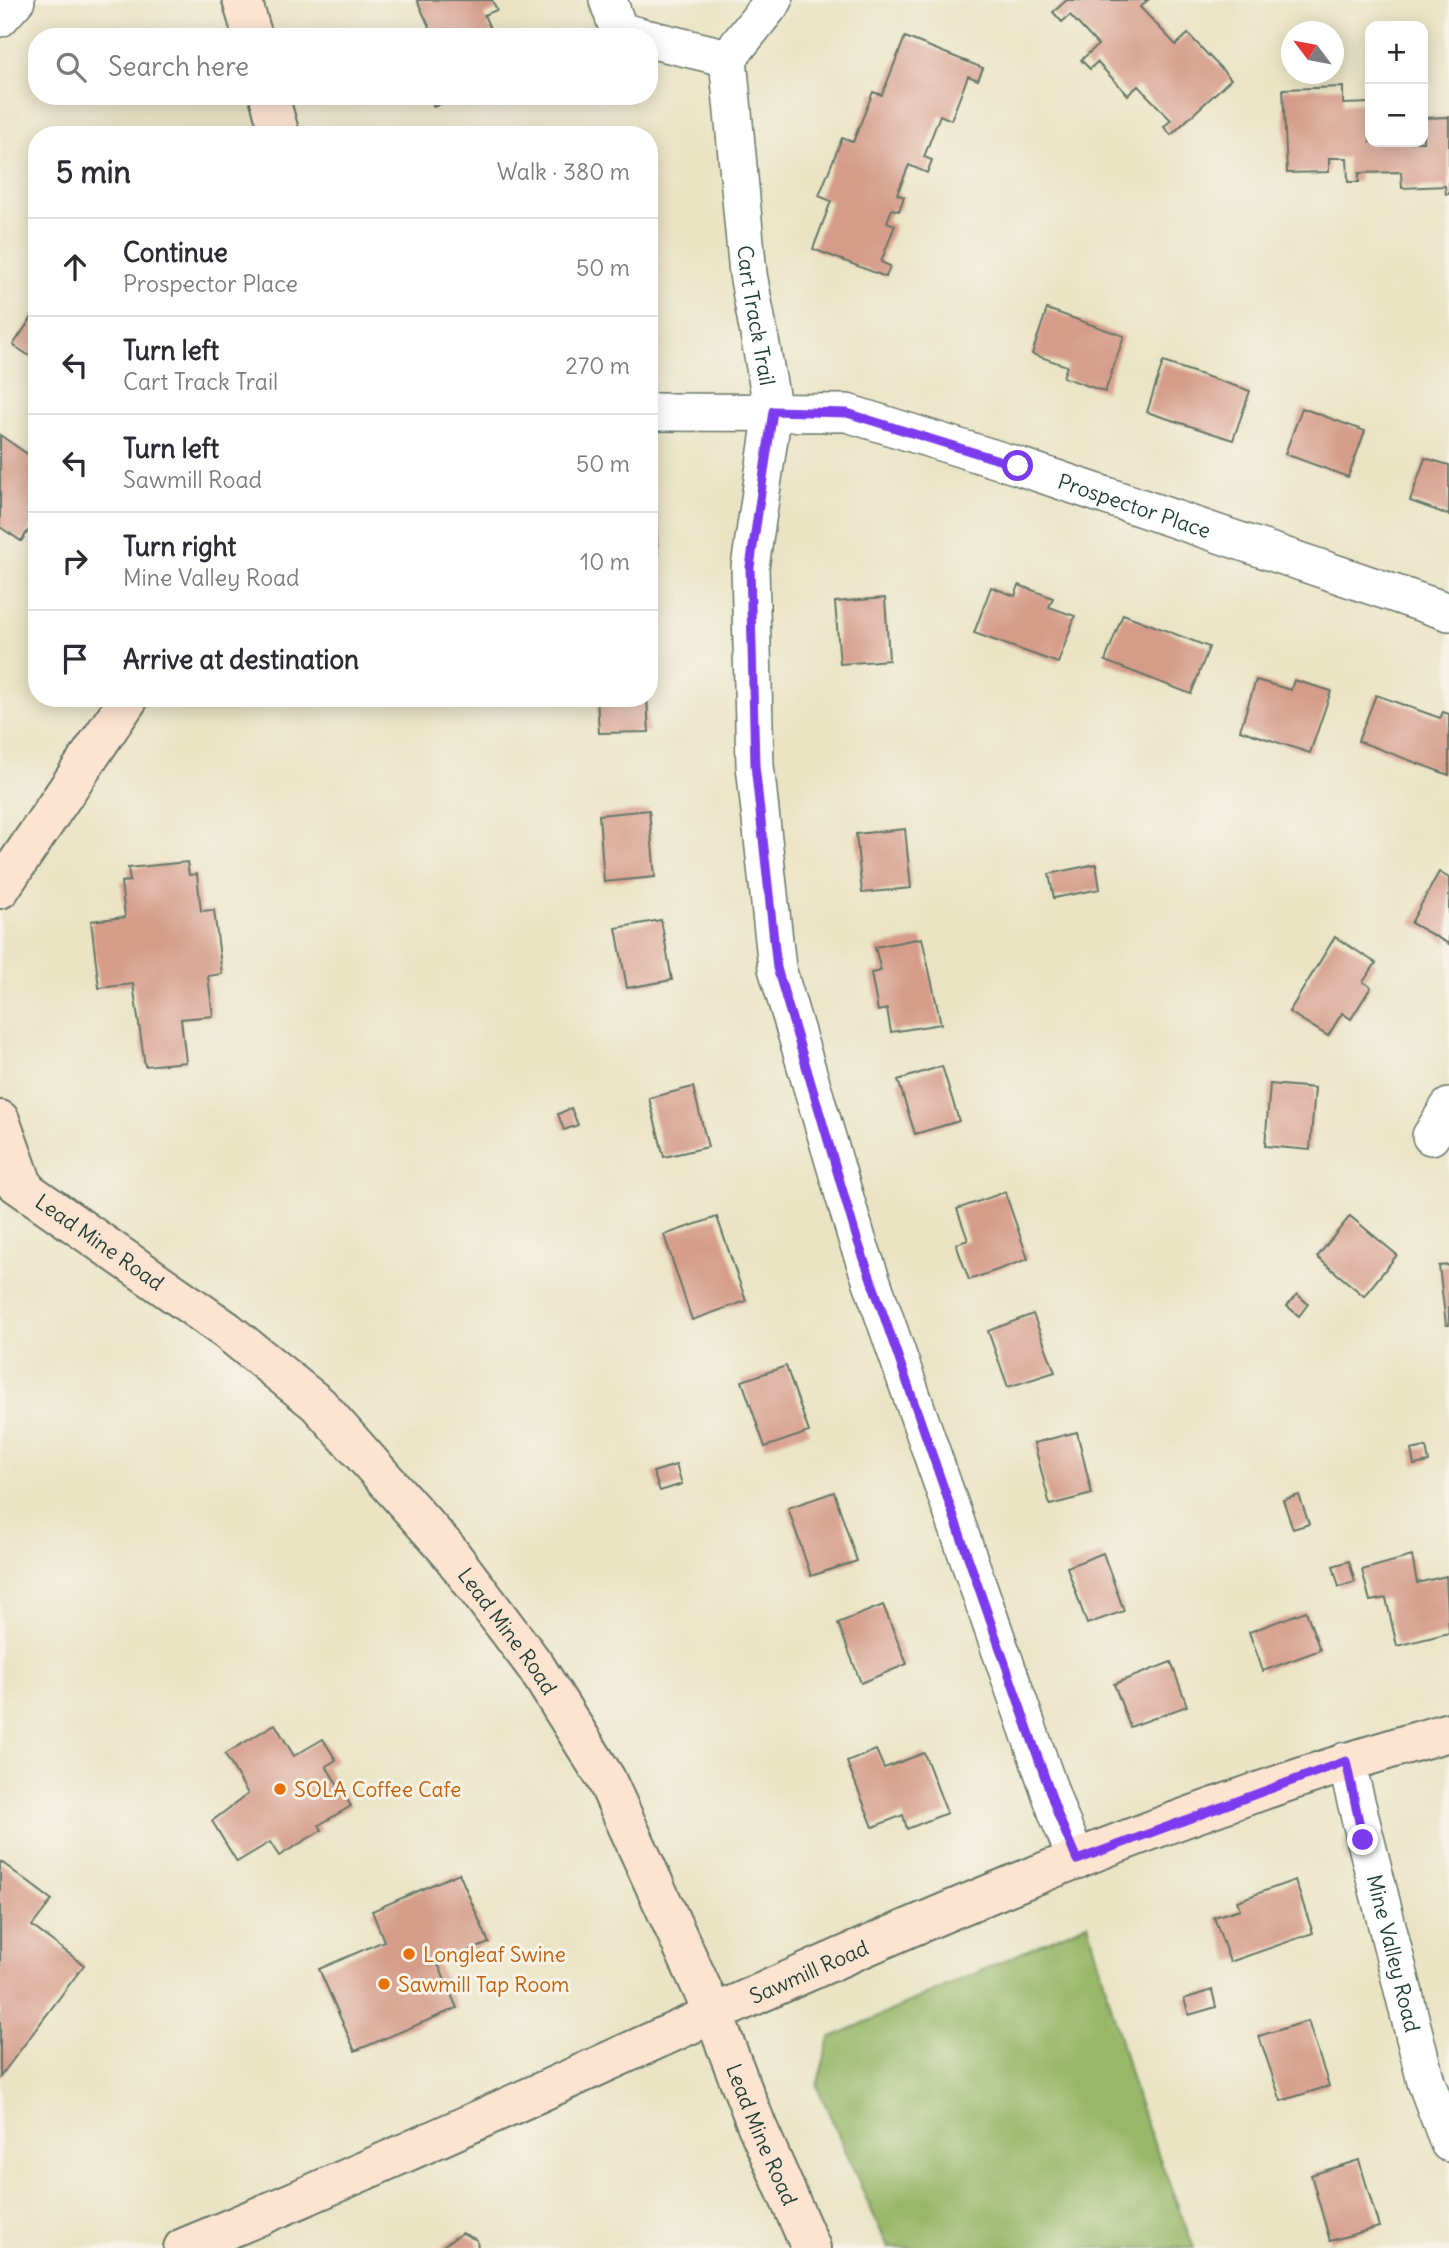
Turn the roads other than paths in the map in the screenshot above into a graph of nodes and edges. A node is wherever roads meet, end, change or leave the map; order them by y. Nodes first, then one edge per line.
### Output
1 (16, 0) edge
2 (242, 0) edge
3 (608, 0) edge
4 (774, 0) edge
5 (0, 18) edge
6 (250, 28) edge
7 (618, 28) edge
8 (658, 40) edge
9 (728, 58) junction
10 (272, 105) edge
11 (277, 126) edge
12 (773, 411) junction
13 (658, 412) edge
14 (1449, 612) edge
15 (123, 707) edge
16 (0, 889) edge
17 (0, 1121) edge
18 (12, 1179) edge
19 (1449, 1732) edge
20 (1346, 1761) junction
21 (1077, 1860) junction
22 (713, 2013) junction
23 (1449, 2143) edge
24 (183, 2248) edge
25 (811, 2248) edge

1 - 5 street
2 - 6 street
3 - 7 street
4 - 9 street
8 - 9 street
9 - 12 street, Cart Track Trail
10 - 11 street
12 - 13 street, Prospector Place
12 - 14 street, Prospector Place
12 - 21 street, Cart Track Trail
15 - 16 street
17 - 18 street
18 - 22 street, Lead Mine Road
19 - 20 street, Sawmill Road
20 - 21 street, Sawmill Road
20 - 23 street, Mine Valley Road
21 - 22 street, Sawmill Road
22 - 24 street, Sawmill Road
22 - 25 street, Lead Mine Road

